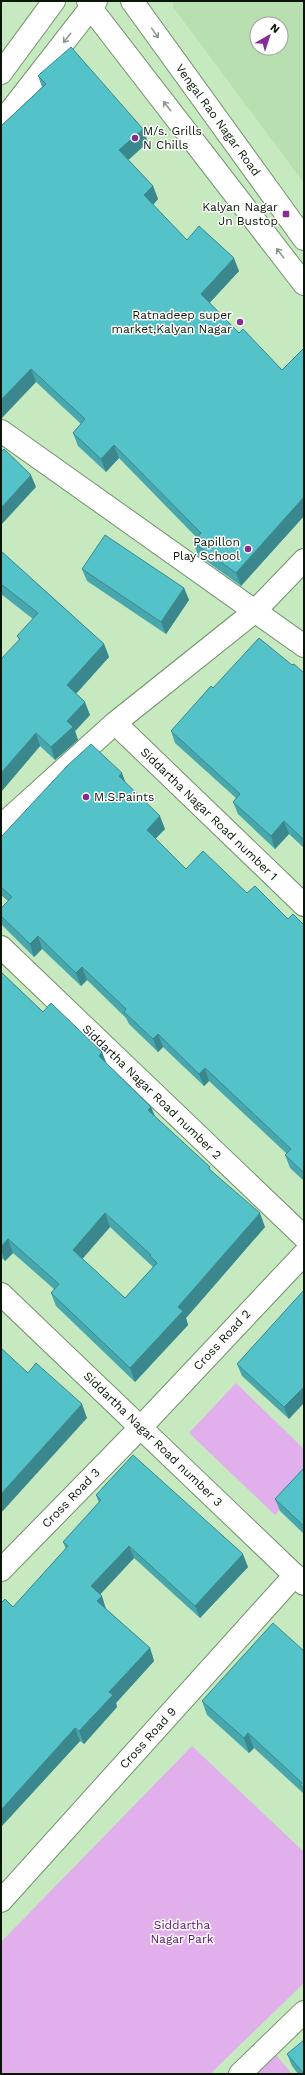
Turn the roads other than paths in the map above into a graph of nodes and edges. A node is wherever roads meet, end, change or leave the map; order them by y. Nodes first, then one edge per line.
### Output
1 (54, 1) edge
2 (132, 1) edge
3 (92, 3) edge
4 (1, 73) edge
5 (1, 123) edge
6 (304, 239) edge
7 (304, 284) edge
8 (1, 431) edge
9 (304, 560) edge
10 (254, 612) junction
11 (304, 646) edge
12 (115, 723) junction
13 (1, 826) edge
14 (304, 905) edge
15 (1, 947) edge
16 (304, 1237) edge
17 (304, 1254) edge
18 (1, 1294) edge
19 (141, 1427) junction
20 (1, 1570) edge
21 (299, 1579) edge
22 (1, 1901) edge
23 (304, 2012) edge
24 (240, 2074) edge

1 - 4 street
2 -> 6 street, Vengal Rao Nagar Road
3 -> 5 street
7 -> 3 street
8 - 10 street
9 - 10 street
10 - 11 street
10 - 12 street
12 - 13 street
12 - 14 street, Siddartha Nagar Road number 1
15 - 16 street, Siddartha Nagar Road number 2
17 - 19 street, Cross Road 2
18 - 19 street, Siddartha Nagar Road number 3
19 - 20 street, Cross Road 3
19 - 21 street, Siddartha Nagar Road number 3
21 - 22 street, Cross Road 9
23 - 24 street

